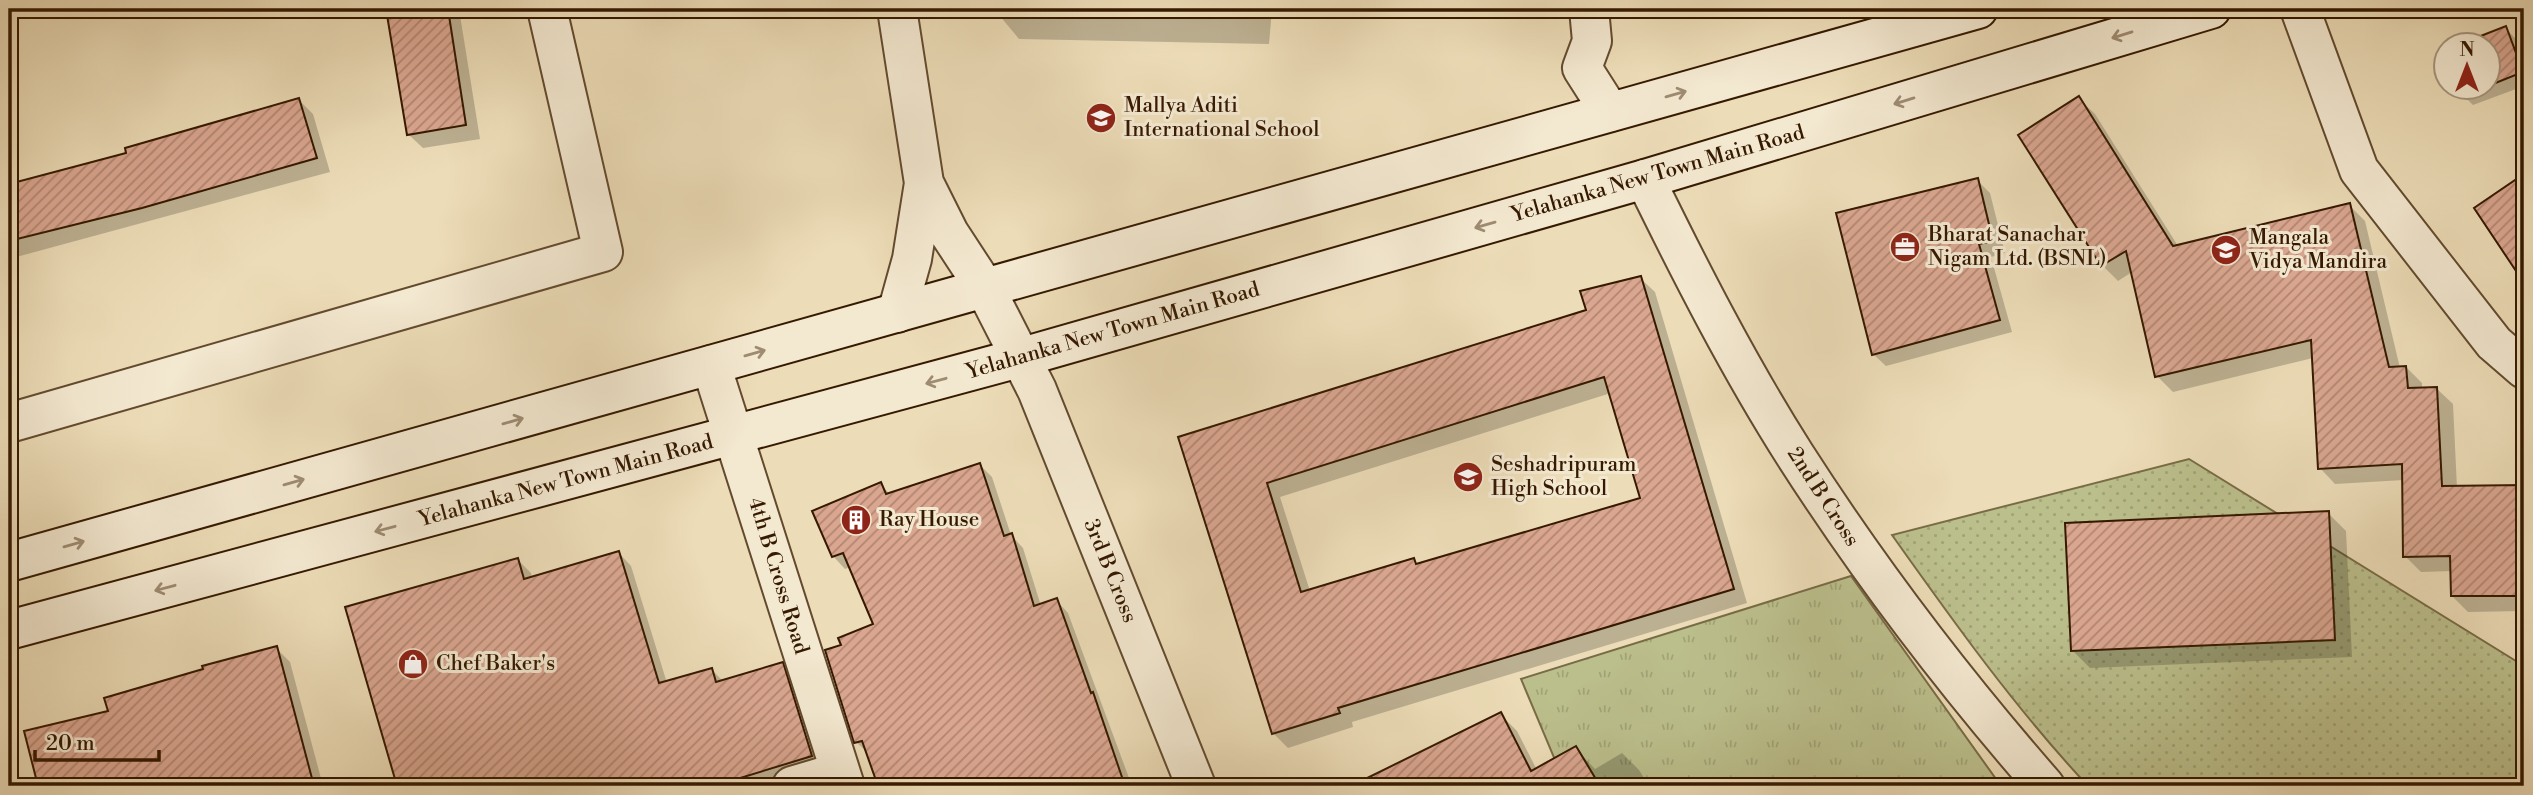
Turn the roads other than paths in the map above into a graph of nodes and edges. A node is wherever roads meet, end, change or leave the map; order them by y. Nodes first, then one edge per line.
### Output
1 (547, 9) edge
2 (897, 9) edge
3 (1589, 9) edge
4 (1978, 9) edge
5 (2211, 9) edge
6 (2300, 9) edge
7 (1610, 112) junction
8 (1645, 179) junction
9 (924, 183) junction
10 (985, 288) junction
11 (897, 313) junction
12 (1019, 358) junction
13 (711, 365) junction
14 (2524, 369) edge
15 (9, 423) edge
16 (735, 435) junction
17 (9, 562) edge
18 (9, 630) edge
19 (842, 779) edge
20 (792, 786) edge
21 (1196, 786) edge
22 (2045, 786) edge

1 - 15 main road
2 - 9 main road
3 - 7 main road
7 -> 4 main road
5 -> 8 main road, Yelahanka New Town Main Road
6 - 14 main road
7 - 10 main road
8 -> 12 main road, Yelahanka New Town Main Road
8 - 22 main road, 2nd B Cross
9 - 10 main road, 3rd B Cross
9 - 11 main road
10 - 11 main road
10 - 12 main road, 3rd B Cross
13 -> 11 main road
12 -> 16 main road, Yelahanka New Town Main Road
12 - 21 main road, 3rd B Cross
13 - 16 main road, 4th B Cross Road
17 -> 13 main road
16 -> 18 main road, Yelahanka New Town Main Road
16 - 19 main road, 4th B Cross Road
19 - 20 main road

